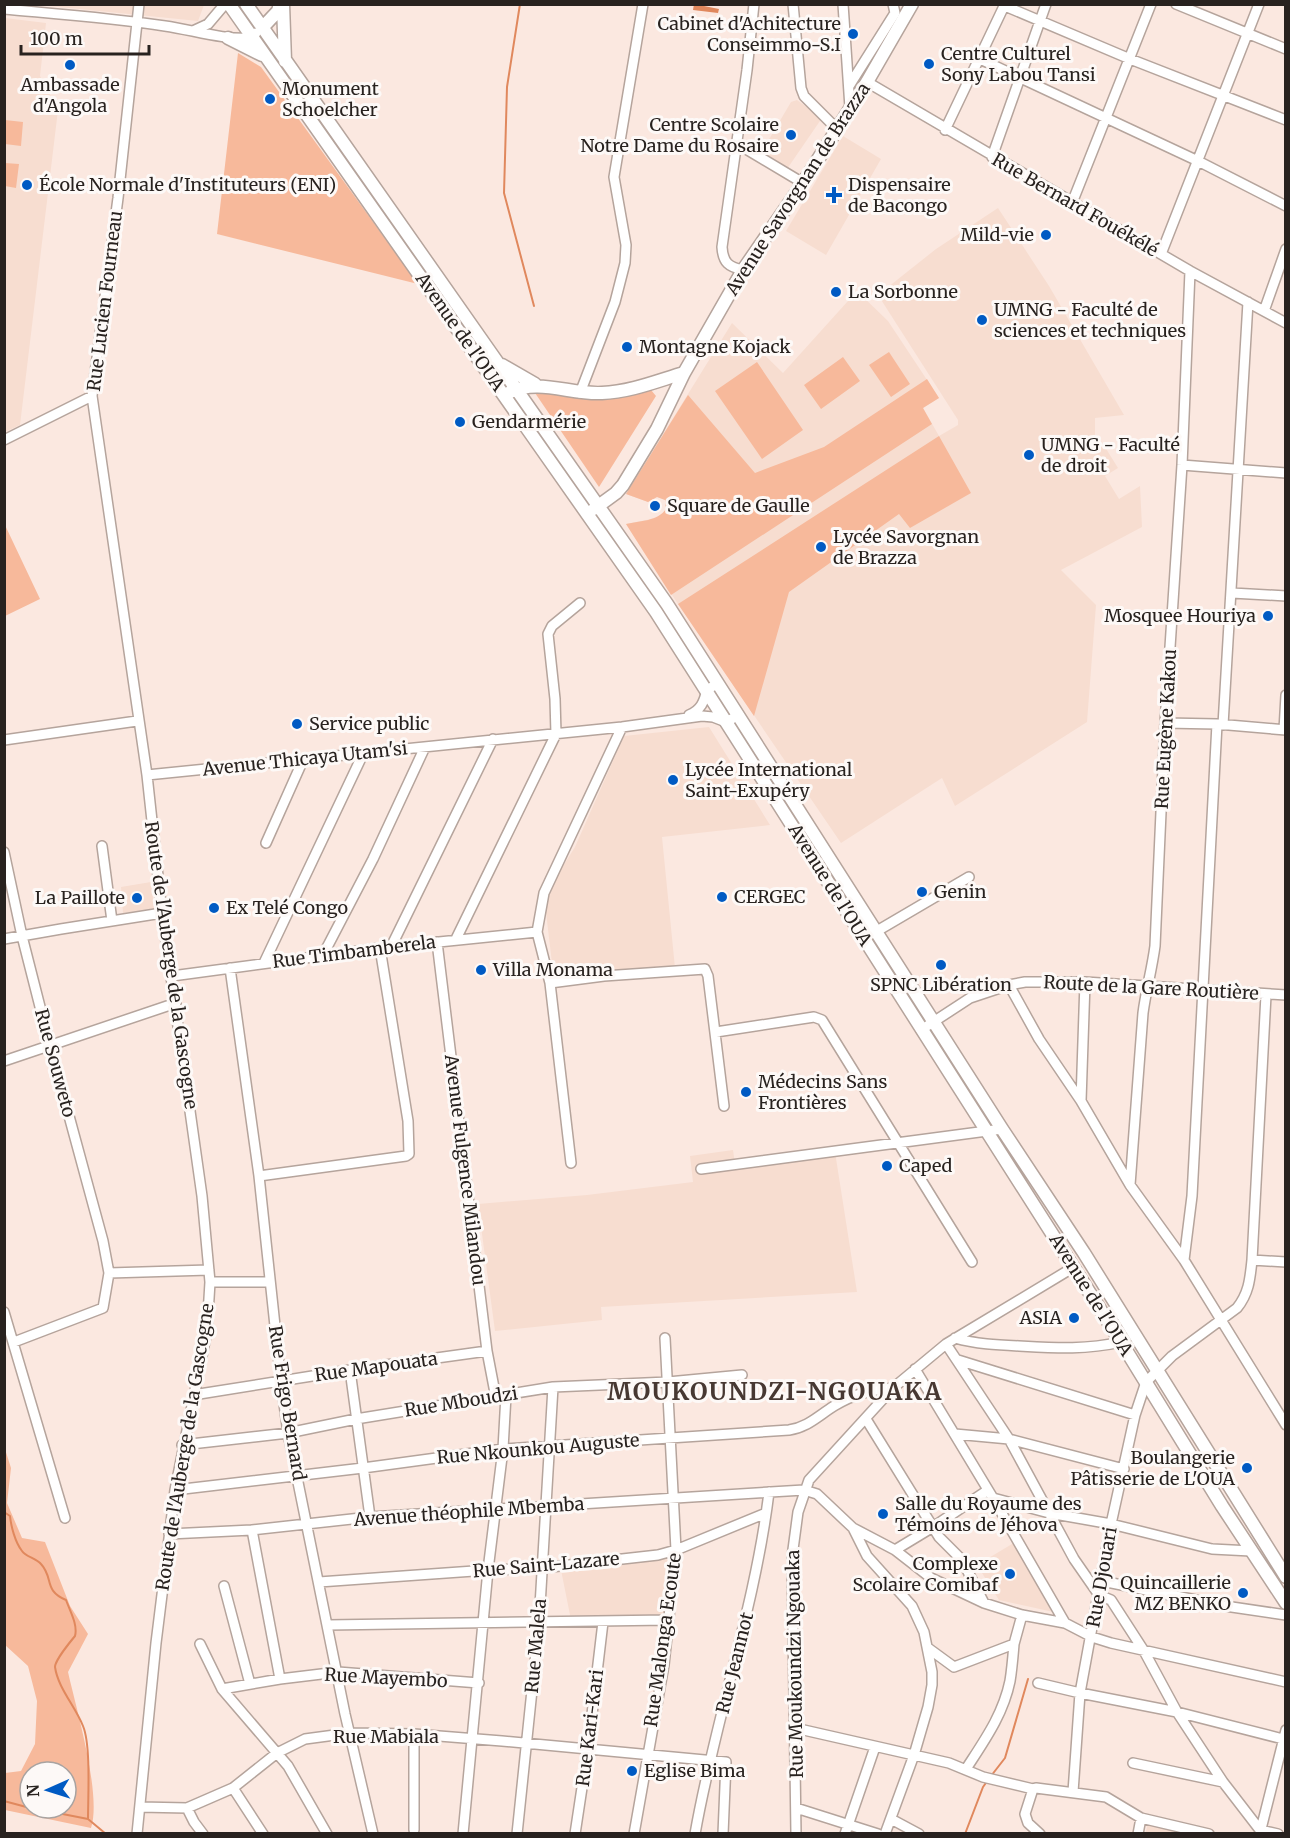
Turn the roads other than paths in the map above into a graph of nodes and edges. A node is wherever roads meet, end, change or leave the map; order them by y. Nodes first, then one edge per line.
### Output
1 (139, 4) edge
2 (227, 4) edge
3 (246, 4) edge
4 (282, 4) edge
5 (643, 4) edge
6 (754, 4) edge
7 (793, 4) edge
8 (843, 4) edge
9 (893, 4) edge
10 (912, 4) edge
11 (1046, 4) edge
12 (1151, 4) edge
13 (1176, 4) edge
14 (1259, 4) edge
15 (1005, 5) edge
16 (4, 9) edge
17 (1041, 20) junction
18 (137, 22) junction
19 (262, 28) junction
20 (195, 30) junction
21 (1249, 33) junction
22 (228, 38) junction
23 (251, 38) junction
24 (1286, 49) edge
25 (265, 56) junction
26 (980, 59) junction
27 (1130, 59) junction
28 (285, 62) junction
29 (1021, 77) junction
30 (867, 82) junction
31 (849, 86) junction
32 (1222, 94) junction
33 (850, 108) junction
34 (1107, 119) junction
35 (1286, 120) edge
36 (837, 129) junction
37 (945, 130) junction
38 (736, 143) junction
39 (992, 157) junction
40 (1198, 161) junction
41 (803, 183) junction
42 (1072, 203) junction
43 (1286, 206) edge
44 (1286, 249) edge
45 (1161, 254) junction
46 (743, 270) junction
47 (1190, 271) junction
48 (1248, 302) junction
49 (1263, 311) junction
50 (1286, 323) edge
51 (495, 360) junction
52 (684, 373) junction
53 (535, 384) junction
54 (510, 392) junction
55 (580, 393) junction
56 (92, 396) junction
57 (4, 440) edge
58 (1182, 465) junction
59 (1239, 469) junction
60 (1286, 473) edge
61 (616, 493) junction
62 (599, 505) junction
63 (588, 513) junction
64 (610, 521) junction
65 (1232, 593) junction
66 (1286, 596) edge
67 (580, 603) dead end
68 (712, 686) junction
69 (1286, 695) edge
70 (739, 715) junction
71 (679, 720) junction
72 (137, 721) junction
73 (726, 722) junction
74 (1165, 723) junction
75 (1220, 724) junction
76 (622, 727) junction
77 (1285, 730) edge
78 (556, 734) junction
79 (4, 740) edge
80 (493, 740) junction
81 (425, 747) junction
82 (363, 754) junction
83 (303, 759) junction
84 (147, 775) junction
85 (266, 843) dead end
86 (102, 846) dead end
87 (4, 852) edge
88 (969, 877) dead end
89 (15, 903) junction
90 (4, 905) edge
91 (162, 914) junction
92 (112, 921) junction
93 (877, 931) junction
94 (537, 932) junction
95 (22, 936) junction
96 (4, 939) edge
97 (456, 939) junction
98 (437, 942) junction
99 (391, 947) junction
100 (380, 948) junction
101 (323, 956) junction
102 (264, 963) junction
103 (230, 968) junction
104 (172, 976) junction
105 (1085, 982) junction
106 (550, 983) junction
107 (1009, 985) junction
108 (1146, 987) junction
109 (1202, 991) junction
110 (1266, 994) junction
111 (1286, 995) edge
112 (176, 1003) junction
113 (933, 1021) junction
114 (921, 1030) junction
115 (716, 1032) junction
116 (50, 1046) junction
117 (4, 1061) edge
118 (1080, 1101) junction
119 (724, 1106) dead end
120 (1002, 1129) junction
121 (986, 1130) junction
122 (897, 1142) junction
123 (571, 1163) dead end
124 (701, 1169) dead end
125 (259, 1176) junction
126 (1130, 1185) junction
127 (1184, 1260) junction
128 (1252, 1260) junction
129 (972, 1262) dead end
130 (1286, 1262) edge
131 (1074, 1267) junction
132 (209, 1270) junction
133 (109, 1273) junction
134 (210, 1282) junction
135 (270, 1282) junction
136 (4, 1312) edge
137 (1221, 1322) junction
138 (665, 1338) dead end
139 (955, 1338) junction
140 (14, 1342) junction
141 (1121, 1342) junction
142 (946, 1344) junction
143 (487, 1351) junction
144 (958, 1360) junction
145 (1158, 1368) junction
146 (915, 1369) junction
147 (350, 1370) junction
148 (742, 1375) dead end
149 (280, 1382) junction
150 (668, 1382) junction
151 (1146, 1382) junction
152 (553, 1387) junction
153 (893, 1388) junction
154 (193, 1395) junction
155 (501, 1396) junction
156 (1135, 1415) junction
157 (356, 1419) junction
158 (866, 1419) junction
159 (1286, 1425) edge
160 (288, 1433) junction
161 (955, 1434) junction
162 (672, 1437) junction
163 (1009, 1439) junction
164 (182, 1445) junction
165 (550, 1446) junction
166 (503, 1449) junction
167 (363, 1468) junction
168 (1124, 1469) junction
169 (297, 1475) junction
170 (175, 1490) junction
171 (804, 1490) junction
172 (770, 1492) junction
173 (991, 1494) junction
174 (675, 1498) junction
175 (546, 1507) junction
176 (495, 1511) junction
177 (766, 1513) junction
178 (1049, 1513) junction
179 (370, 1517) junction
180 (65, 1518) dead end
181 (1111, 1524) junction
182 (307, 1525) junction
183 (933, 1527) junction
184 (853, 1528) junction
185 (252, 1530) junction
186 (169, 1534) junction
187 (676, 1550) junction
188 (895, 1550) junction
189 (1251, 1551) junction
190 (542, 1568) junction
191 (488, 1570) junction
192 (1286, 1577) edge
193 (1102, 1581) junction
194 (319, 1582) junction
195 (224, 1586) dead end
196 (1099, 1595) junction
197 (984, 1603) junction
198 (1286, 1604) edge
199 (1022, 1615) junction
200 (1286, 1615) edge
201 (668, 1620) junction
202 (603, 1622) junction
203 (539, 1623) junction
204 (1065, 1623) junction
205 (484, 1624) junction
206 (328, 1625) junction
207 (1092, 1637) junction
208 (200, 1644) dead end
209 (1014, 1644) junction
210 (928, 1648) junction
211 (1144, 1651) junction
212 (338, 1672) junction
213 (280, 1679) junction
214 (1286, 1682) edge
215 (479, 1683) junction
216 (1038, 1683) dead end
217 (250, 1684) junction
218 (222, 1689) junction
219 (1080, 1693) junction
220 (1178, 1712) junction
221 (795, 1728) junction
222 (350, 1733) junction
223 (414, 1734) junction
224 (1284, 1735) edge
225 (471, 1739) junction
226 (527, 1743) junction
227 (875, 1747) junction
228 (588, 1748) junction
229 (277, 1753) junction
230 (646, 1755) junction
231 (914, 1755) junction
232 (711, 1759) junction
233 (1133, 1763) dead end
234 (966, 1769) junction
235 (1223, 1782) junction
236 (233, 1788) junction
237 (1033, 1789) junction
238 (1073, 1792) junction
239 (140, 1807) junction
240 (187, 1808) junction
241 (796, 1808) junction
242 (1141, 1818) junction
243 (891, 1819) junction
244 (846, 1829) edge
245 (414, 1830) dead end
246 (1260, 1832) edge
247 (137, 1833) edge
248 (203, 1833) edge
249 (263, 1833) edge
250 (327, 1833) edge
251 (373, 1833) edge
252 (463, 1833) edge
253 (517, 1833) edge
254 (575, 1833) edge
255 (633, 1833) edge
256 (695, 1833) edge
257 (723, 1833) edge
258 (796, 1833) edge
259 (878, 1833) edge
260 (885, 1833) edge
261 (919, 1833) edge
262 (1040, 1833) edge
263 (1137, 1833) edge
264 (1209, 1833) edge
265 (1278, 1833) edge

1 - 18 street, Rue Lucien Fourneau
2 - 20 street
2 - 23 main road, Avenue de l'OUA
3 - 19 main road, Avenue de l'OUA
4 - 19 main road
4 - 28 main road
5 - 55 street
6 - 38 street
7 - 36 street
8 - 31 street
9 - 31 street
10 - 30 main road, Avenue Savorgnan de Brazza
11 - 17 street
12 - 27 street
13 - 21 street
14 - 21 street
15 - 17 street
15 - 26 street
16 - 18 street
17 - 27 street
17 - 29 street
18 - 20 street
18 - 56 street, Rue Lucien Fourneau
19 - 23 street
19 - 28 main road, Avenue de l'OUA
20 - 22 street
21 - 24 street
21 - 32 street
22 - 23 street
22 - 25 main road
23 - 25 main road, Avenue de l'OUA
25 - 54 main road, Avenue de l'OUA
26 - 29 street
26 - 37 street
27 - 32 street
27 - 34 street
28 - 51 main road, Avenue de l'OUA
29 - 34 street
29 - 39 street
30 - 33 main road, Avenue Savorgnan de Brazza
30 - 37 street, Rue Bernard Fouékélé
31 - 33 street
32 - 35 street
32 - 40 street
33 - 36 main road, Avenue Savorgnan de Brazza
34 - 40 street
34 - 42 street
36 - 41 main road, Avenue Savorgnan de Brazza
37 - 39 street, Rue Bernard Fouékélé
38 - 41 street
38 - 46 street
39 - 42 street, Rue Bernard Fouékélé
40 - 43 street
40 - 45 street
41 - 46 main road, Avenue Savorgnan de Brazza
42 - 45 street, Rue Bernard Fouékélé
44 - 49 street
45 - 47 street, Rue Bernard Fouékélé
46 - 52 main road, Avenue Savorgnan de Brazza
47 - 48 street, Rue Bernard Fouékélé
47 - 58 street, Rue Eugène Kakou
48 - 49 street, Rue Bernard Fouékélé
48 - 59 street
49 - 50 street, Rue Bernard Fouékélé
51 - 53 main road
51 - 54 main road, Avenue de l'OUA
52 - 55 main road
52 - 61 main road, Avenue Savorgnan de Brazza
53 - 54 main road
53 - 55 main road
54 - 62 main road, Avenue de l'OUA
54 - 63 main road, Avenue de l'OUA
56 - 57 street
56 - 72 street, Rue Lucien Fourneau
58 - 59 street
58 - 74 street, Rue Eugène Kakou
59 - 60 street
59 - 65 street
61 - 62 main road, Avenue Savorgnan de Brazza
61 - 64 main road
62 - 63 main road, Avenue Savorgnan de Brazza
62 - 64 main road, Avenue de l'OUA
63 - 68 main road, Avenue de l'OUA
64 - 68 main road, Avenue de l'OUA
65 - 66 street
65 - 75 street
67 - 78 street
68 - 70 main road, Avenue de l'OUA
68 - 71 street, Avenue Thicaya Utam'si
68 - 73 main road, Avenue de l'OUA
69 - 77 street
70 - 73 street
70 - 93 main road, Avenue de l'OUA
71 - 73 street, Avenue Thicaya Utam'si
71 - 76 street, Avenue Thicaya Utam'si
72 - 79 street
72 - 84 street, Rue Lucien Fourneau
73 - 114 main road, Avenue de l'OUA
74 - 75 street
74 - 108 street, Rue Eugène Kakou
75 - 77 street
75 - 109 street
76 - 78 street, Avenue Thicaya Utam'si
76 - 94 street
78 - 80 street, Avenue Thicaya Utam'si
78 - 97 street
80 - 81 street, Avenue Thicaya Utam'si
80 - 99 street
81 - 82 street, Avenue Thicaya Utam'si
81 - 101 street
82 - 83 street, Avenue Thicaya Utam'si
82 - 102 street
83 - 84 street, Avenue Thicaya Utam'si
83 - 85 street
84 - 91 street, Route de l'Auberge de la Gascogne
86 - 92 street
87 - 89 street, Rue Souweto
88 - 93 street
89 - 90 street
89 - 95 street, Rue Souweto
91 - 92 street
91 - 104 street, Route de l'Auberge de la Gascogne
92 - 95 street
93 - 113 main road, Avenue de l'OUA
94 - 97 street, Rue Timbamberela
94 - 106 street
95 - 96 street
95 - 116 street, Rue Souweto
97 - 98 street, Rue Timbamberela
98 - 99 street, Rue Timbamberela
98 - 143 street, Avenue Fulgence Milandou
99 - 100 street, Rue Timbamberela
100 - 101 street, Rue Timbamberela
100 - 125 street
101 - 102 street, Rue Timbamberela
102 - 103 street, Rue Timbamberela
103 - 104 street, Rue Timbamberela
103 - 125 street, Rue Frigo Bernard
104 - 112 street, Route de l'Auberge de la Gascogne
105 - 107 street, Route de la Gare Routière
105 - 108 street, Route de la Gare Routière
105 - 118 street
106 - 115 street
106 - 123 street
107 - 113 street, Route de la Gare Routière
107 - 118 street
108 - 109 street, Route de la Gare Routière
108 - 126 street, Rue Eugène Kakou
109 - 110 street, Route de la Gare Routière
109 - 127 street
110 - 111 street, Route de la Gare Routière
110 - 128 street, Rue Djouari
112 - 116 street
112 - 132 street, Route de l'Auberge de la Gascogne
113 - 114 street, Route de la Gare Routière
113 - 120 main road, Avenue de l'OUA
114 - 121 main road, Avenue de l'OUA
115 - 119 street
115 - 122 street
116 - 117 street
116 - 133 street, Rue Souweto
118 - 126 street
120 - 121 street
120 - 145 main road, Avenue de l'OUA
121 - 122 street
121 - 131 main road, Avenue de l'OUA
122 - 124 street
122 - 129 street
125 - 135 street, Rue Frigo Bernard
126 - 127 street
127 - 137 street
128 - 130 street
128 - 137 street, Rue Djouari
131 - 139 street, Rue Moukoundzi Ngouaka
131 - 141 main road, Avenue de l'OUA
132 - 133 street
132 - 134 street, Route de l'Auberge de la Gascogne
133 - 140 street
134 - 135 street
134 - 154 street, Route de l'Auberge de la Gascogne
135 - 149 street, Rue Frigo Bernard
136 - 140 street
137 - 145 street, Rue Djouari
137 - 159 street
138 - 150 street, Rue Malonga Ecoute
139 - 141 street
139 - 142 street, Rue Moukoundzi Ngouaka
140 - 180 street
141 - 151 main road, Avenue de l'OUA
142 - 144 street
142 - 146 street, Rue Moukoundzi Ngouaka
143 - 147 street, Rue Mapouata
143 - 155 street, Avenue Fulgence Milandou
144 - 156 street
144 - 163 street
145 - 151 street, Rue Djouari
145 - 192 main road, Avenue de l'OUA
146 - 153 street, Rue Moukoundzi Ngouaka
146 - 161 street
147 - 149 street, Rue Mapouata
147 - 157 street
148 - 150 street, Rue Mboudzi
149 - 154 street, Rue Mapouata
149 - 160 street, Rue Frigo Bernard
150 - 152 street, Rue Mboudzi
150 - 162 street, Rue Malonga Ecoute
151 - 156 street, Rue Djouari
151 - 189 main road, Avenue de l'OUA
152 - 155 street, Rue Mboudzi
152 - 165 street, Rue Malela
153 - 158 street, Rue Moukoundzi Ngouaka
153 - 162 street, Rue Nkounkou Auguste
154 - 164 street, Route de l'Auberge de la Gascogne
155 - 157 street, Rue Mboudzi
155 - 166 street
156 - 168 street, Rue Djouari
157 - 160 street, Rue Mboudzi
157 - 167 street
158 - 171 street, Rue Moukoundzi Ngouaka
158 - 183 street
160 - 164 street, Rue Mboudzi
160 - 169 street, Rue Frigo Bernard
161 - 163 street
161 - 173 street
162 - 165 street, Rue Nkounkou Auguste
162 - 174 street, Rue Malonga Ecoute
163 - 168 street
163 - 178 street
164 - 170 street, Route de l'Auberge de la Gascogne
165 - 166 street, Rue Nkounkou Auguste
165 - 175 street, Rue Malela
166 - 167 street, Rue Nkounkou Auguste
166 - 176 street
167 - 169 street, Rue Nkounkou Auguste
167 - 179 street
168 - 181 street, Rue Djouari
169 - 170 street, Rue Nkounkou Auguste
169 - 182 street, Rue Frigo Bernard
170 - 186 street, Route de l'Auberge de la Gascogne
171 - 172 street, Avenue théophile Mbemba
171 - 184 street
171 - 221 street, Rue Moukoundzi Ngouaka
172 - 174 street, Avenue théophile Mbemba
172 - 177 street, Rue Jeannot
173 - 178 street
173 - 183 street
173 - 204 street
174 - 175 street, Avenue théophile Mbemba
174 - 187 street, Rue Malonga Ecoute
175 - 176 street, Avenue théophile Mbemba
175 - 190 street, Rue Malela
176 - 179 street, Avenue théophile Mbemba
176 - 191 street
177 - 187 street, Rue Saint-Lazare
177 - 232 street, Rue Jeannot
178 - 181 street
178 - 196 street
179 - 182 street, Avenue théophile Mbemba
181 - 189 street
181 - 193 street, Rue Djouari
182 - 185 street, Avenue théophile Mbemba
182 - 194 street, Rue Frigo Bernard
183 - 188 street
183 - 197 street
184 - 188 street
184 - 210 street
185 - 186 street, Avenue théophile Mbemba
185 - 213 street
186 - 239 street, Route de l'Auberge de la Gascogne
187 - 190 street, Rue Saint-Lazare
187 - 201 street, Rue Malonga Ecoute
188 - 197 street
189 - 198 main road, Avenue de l'OUA
190 - 191 street, Rue Saint-Lazare
190 - 203 street, Rue Malela
191 - 194 street, Rue Saint-Lazare
191 - 205 street
193 - 196 street, Rue Djouari
193 - 200 street
194 - 206 street, Rue Frigo Bernard
195 - 217 street
196 - 207 street, Rue Djouari
196 - 211 street
197 - 199 street
199 - 204 street
199 - 209 street
201 - 202 street
201 - 230 street, Rue Malonga Ecoute
202 - 203 street
202 - 228 street, Rue Kari-Kari
203 - 205 street
203 - 226 street, Rue Malela
204 - 207 street
205 - 206 street
205 - 215 street
206 - 212 street, Rue Frigo Bernard
207 - 211 street
207 - 219 street, Rue Djouari
208 - 218 street
209 - 210 street
209 - 234 street
210 - 231 street
211 - 214 street
211 - 220 street
212 - 213 street, Rue Mayembo
212 - 215 street, Rue Mayembo
212 - 222 street, Rue Frigo Bernard
213 - 217 street, Rue Mayembo
215 - 225 street
216 - 219 street
217 - 218 street, Rue Mayembo
218 - 229 street
219 - 220 street
219 - 238 street, Rue Djouari
220 - 224 street
220 - 235 street
221 - 227 street
221 - 241 street, Rue Moukoundzi Ngouaka
222 - 223 street, Rue Mabiala
222 - 229 street, Rue Mabiala
222 - 251 street, Rue Frigo Bernard
223 - 225 street, Rue Mabiala
223 - 245 street
224 - 246 street
225 - 226 street, Rue Mabiala
225 - 252 street
226 - 228 street, Rue Mabiala
226 - 253 street, Rue Malela
227 - 231 street
227 - 244 street
228 - 230 street, Rue Mabiala
228 - 254 street, Rue Kari-Kari
229 - 236 street, Rue Mabiala
229 - 250 street
230 - 232 street, Rue Mabiala
230 - 255 street, Rue Malonga Ecoute
231 - 234 street
231 - 243 street
232 - 256 street, Rue Jeannot
232 - 257 street
233 - 235 street
234 - 237 street
235 - 246 street
236 - 240 street, Rue Mabiala
236 - 249 street
237 - 238 street
237 - 262 street
238 - 242 street
239 - 240 street, Rue Mabiala
239 - 247 street, Route de l'Auberge de la Gascogne
240 - 248 street
241 - 244 street
241 - 258 street, Rue Moukoundzi Ngouaka
242 - 263 street
242 - 264 street
243 - 260 street
243 - 261 street
244 - 259 street
246 - 265 street

